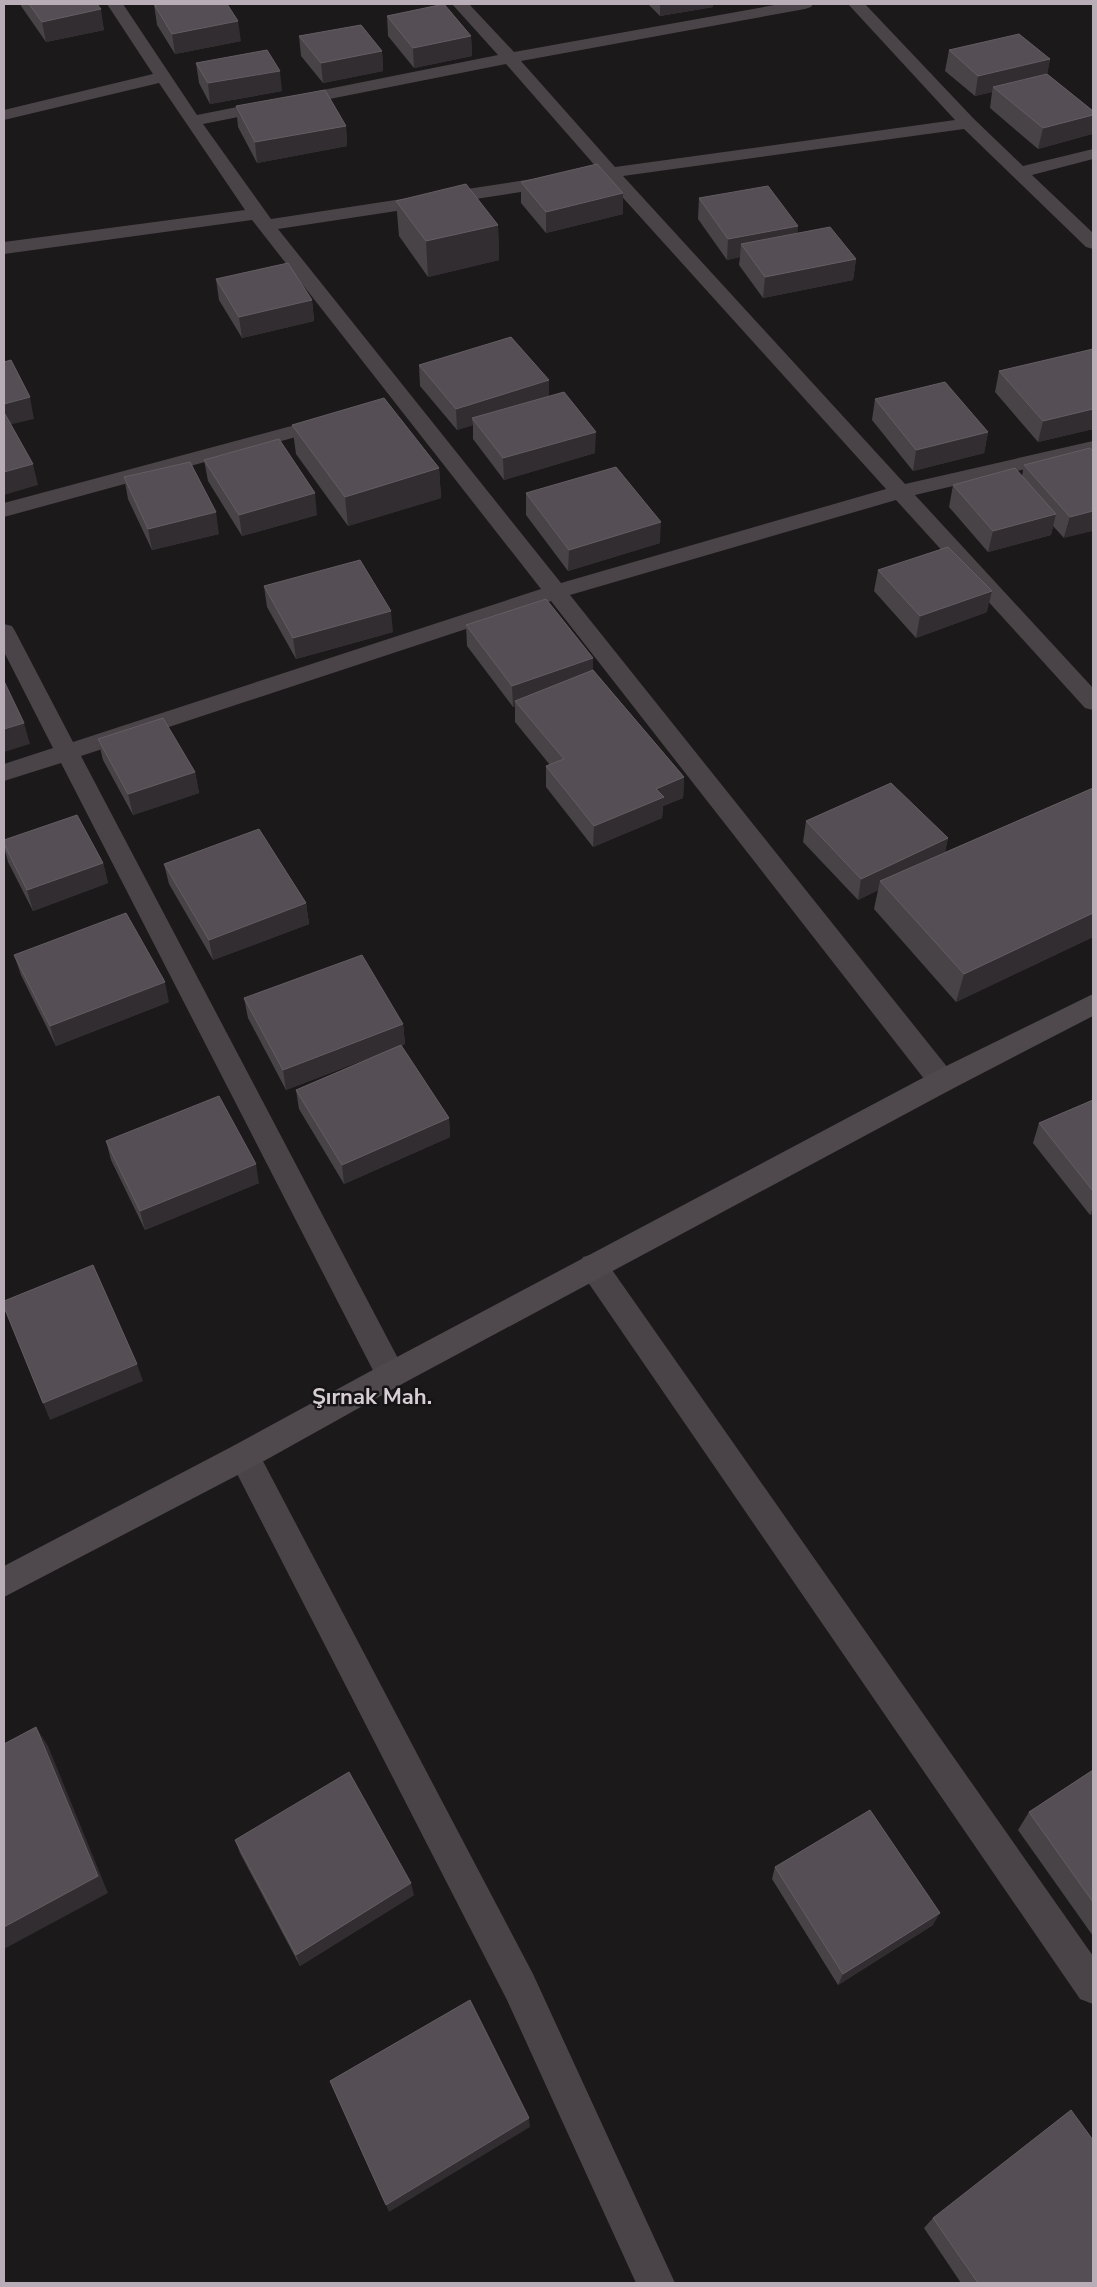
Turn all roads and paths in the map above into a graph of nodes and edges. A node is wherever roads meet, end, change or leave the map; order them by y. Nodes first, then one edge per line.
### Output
1 (115, 4) edge
2 (460, 4) edge
3 (805, 4) edge
4 (856, 4) edge
5 (511, 58) junction
6 (163, 76) junction
7 (4, 115) edge
8 (192, 122) junction
9 (968, 123) junction
10 (1093, 154) edge
11 (610, 172) junction
12 (1021, 172) junction
13 (263, 220) junction
14 (1093, 242) edge
15 (4, 248) edge
16 (348, 417) edge
17 (1093, 447) edge
18 (899, 492) junction
19 (4, 510) edge
20 (555, 592) junction
21 (4, 631) edge
22 (1093, 702) edge
23 (67, 751) junction
24 (4, 773) edge
25 (1090, 1011) edge
26 (942, 1081) junction
27 (593, 1266) junction
28 (391, 1374) junction
29 (244, 1456) junction
30 (4, 1582) edge
31 (1091, 1979) edge
32 (656, 2283) edge

1 - 6 street
2 - 5 street
3 - 5 street
4 - 9 street
5 - 8 street
5 - 11 street
6 - 7 street
6 - 8 street
8 - 13 street
9 - 11 street
9 - 12 street
10 - 12 street
11 - 13 street
11 - 18 street
12 - 14 street
13 - 15 street
13 - 20 street
16 - 19 street
17 - 18 street
18 - 20 street
18 - 22 street
20 - 23 street
20 - 26 street
21 - 23 street
23 - 24 street
23 - 28 street
25 - 26 street
26 - 27 street
27 - 28 street
27 - 31 street
28 - 29 street
29 - 30 street
29 - 32 street

